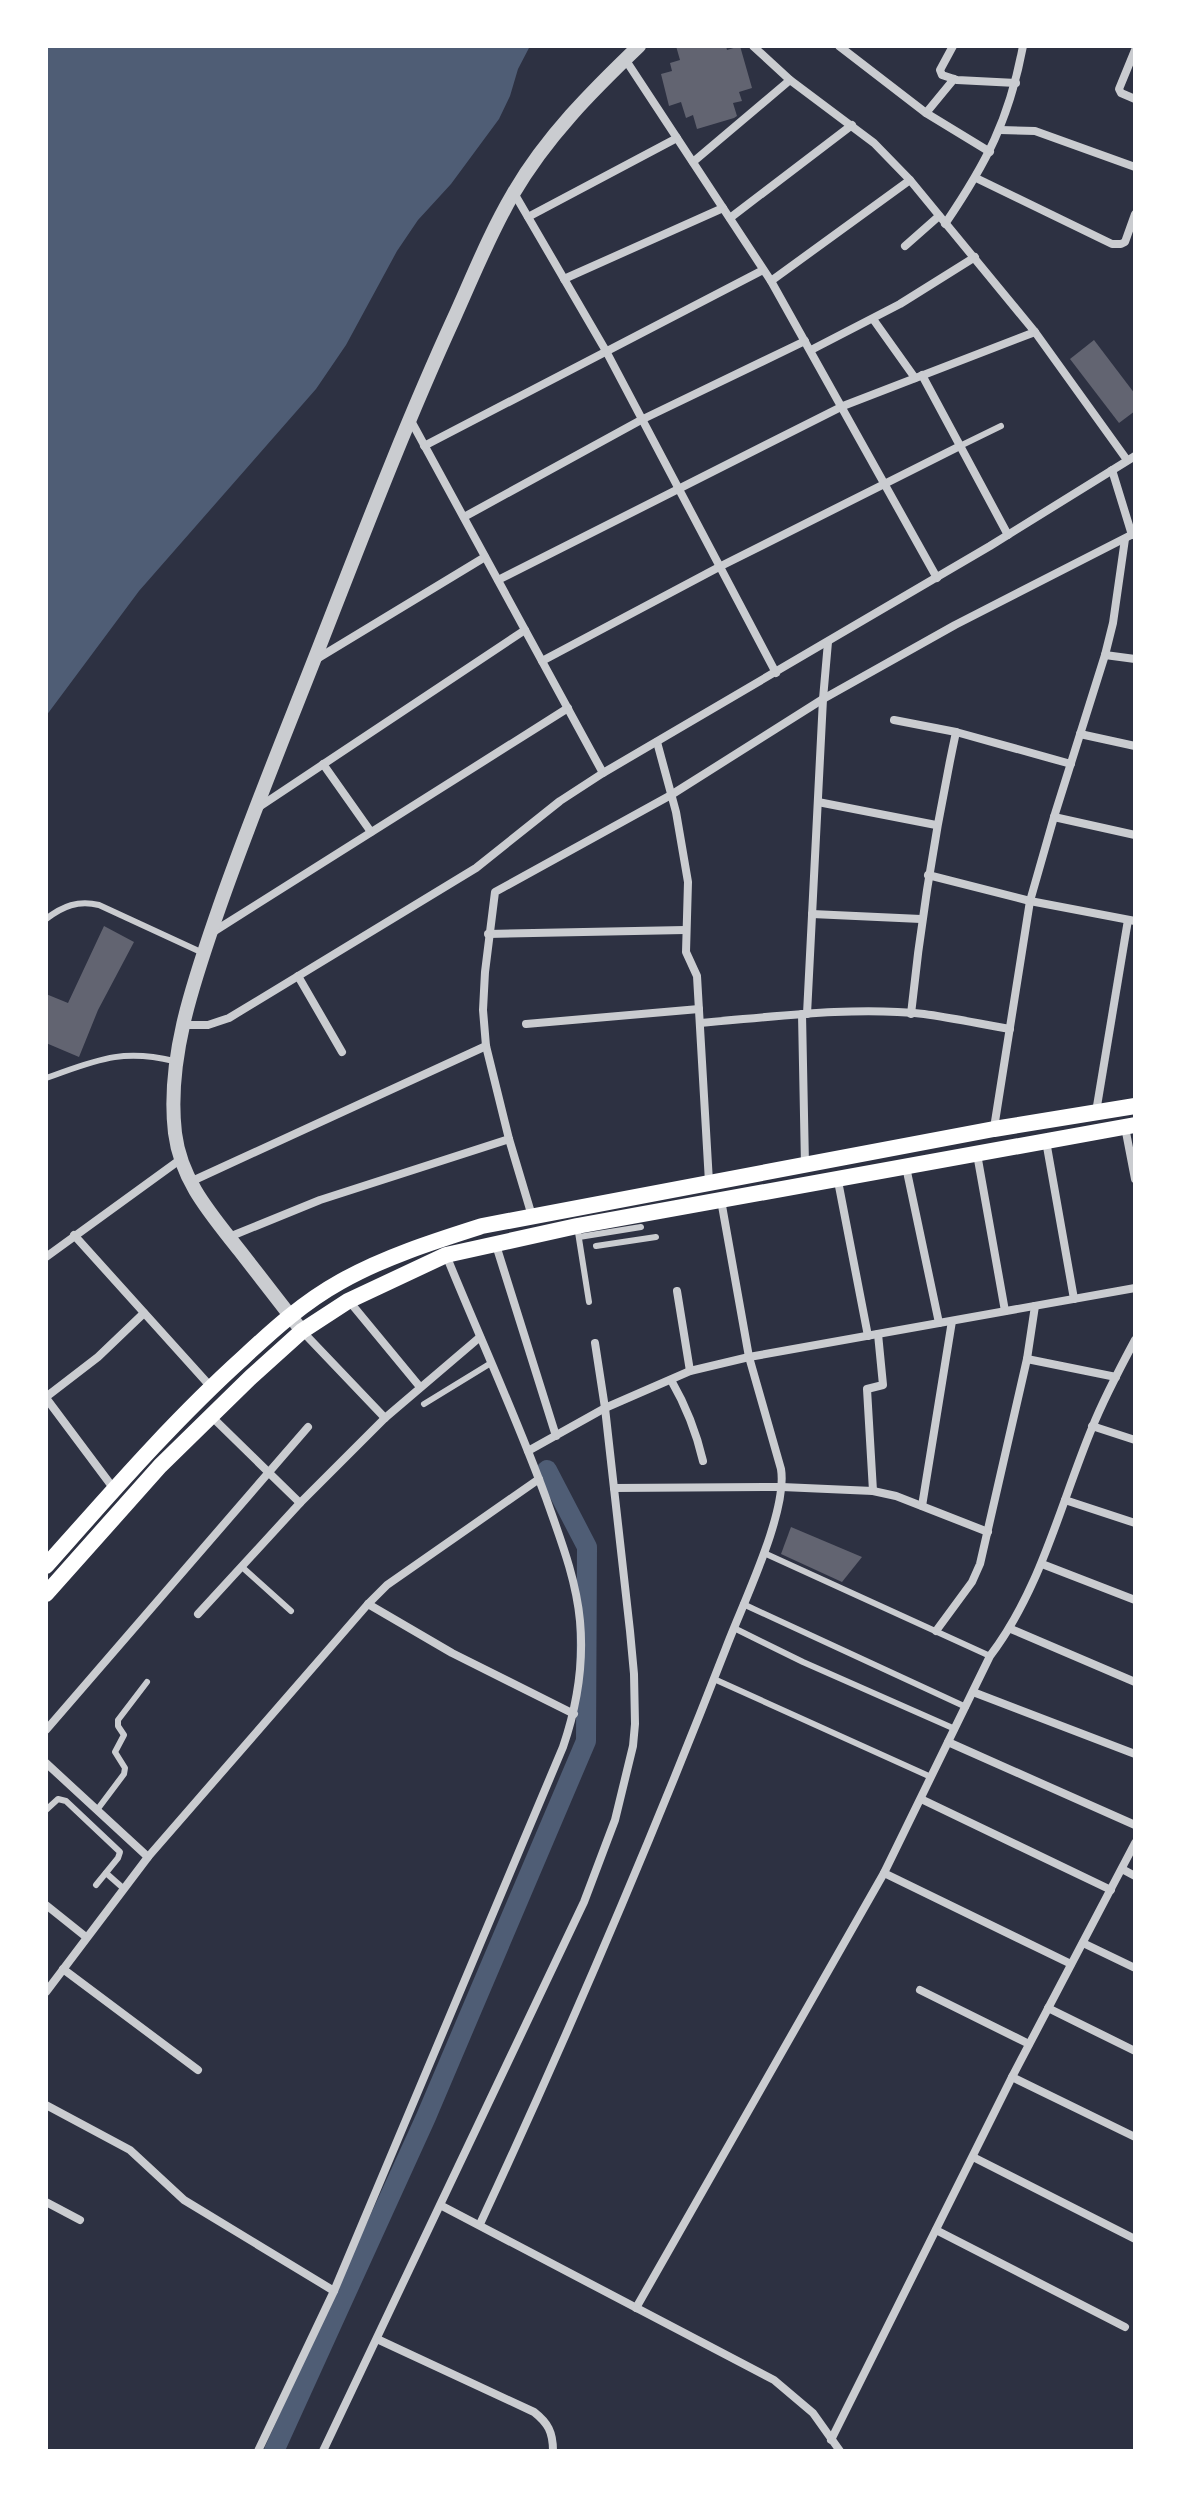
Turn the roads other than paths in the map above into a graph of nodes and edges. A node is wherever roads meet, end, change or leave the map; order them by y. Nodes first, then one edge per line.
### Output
1 (639, 46) edge
2 (753, 46) edge
3 (953, 46) edge
4 (1023, 46) edge
5 (845, 48) edge
6 (1135, 50) edge
7 (625, 59) junction
8 (954, 79) junction
9 (790, 80) junction
10 (1016, 83) junction
11 (1135, 99) edge
12 (926, 113) junction
13 (852, 125) junction
14 (1000, 130) junction
15 (677, 138) junction
16 (990, 152) junction
17 (693, 162) junction
18 (1135, 167) edge
19 (976, 178) junction
20 (910, 180) junction
21 (514, 193) junction
22 (723, 208) junction
23 (1135, 214) edge
24 (528, 217) junction
25 (730, 218) junction
26 (942, 220) junction
27 (905, 246) dead end
28 (975, 257) junction
29 (763, 270) junction
30 (564, 279) junction
31 (771, 281) junction
32 (873, 319) junction
33 (1035, 332) junction
34 (805, 341) junction
35 (811, 350) junction
36 (606, 351) junction
37 (919, 376) junction
38 (843, 406) junction
39 (409, 417) junction
40 (641, 420) junction
41 (1001, 426) dead end
42 (424, 446) junction
43 (960, 446) junction
44 (1131, 458) edge
45 (1112, 470) junction
46 (886, 483) junction
47 (678, 488) junction
48 (464, 517) junction
49 (1008, 535) junction
50 (1130, 536) edge
51 (485, 557) junction
52 (721, 566) junction
53 (937, 578) junction
54 (498, 580) junction
55 (525, 630) junction
56 (828, 642) junction
57 (1105, 655) junction
58 (1135, 659) edge
59 (314, 660) junction
60 (542, 661) junction
61 (776, 673) junction
62 (823, 699) junction
63 (568, 708) junction
64 (894, 720) dead end
65 (956, 732) junction
66 (1080, 734) junction
67 (657, 742) junction
68 (1135, 746) edge
69 (323, 764) junction
70 (1071, 764) junction
71 (603, 773) junction
72 (671, 795) junction
73 (818, 802) junction
74 (256, 809) junction
75 (1054, 817) junction
76 (936, 825) junction
77 (371, 832) junction
78 (1135, 835) edge
79 (928, 875) junction
80 (1030, 901) junction
81 (812, 914) junction
82 (46, 919) edge
83 (921, 919) junction
84 (1132, 920) edge
85 (685, 930) junction
86 (211, 933) junction
87 (488, 934) junction
88 (203, 953) junction
89 (298, 976) junction
90 (699, 1009) junction
91 (804, 1014) junction
92 (911, 1014) junction
93 (700, 1023) junction
94 (526, 1024) dead end
95 (183, 1025) junction
96 (1010, 1029) junction
97 (486, 1046) junction
98 (342, 1052) dead end
99 (178, 1062) junction
100 (46, 1078) edge
101 (1135, 1106) edge
102 (1096, 1113) junction
103 (1130, 1126) edge
104 (994, 1129) junction
105 (509, 1139) junction
106 (1046, 1141) junction
107 (977, 1154) junction
108 (181, 1159) junction
109 (805, 1165) junction
110 (906, 1167) junction
111 (1135, 1179) edge
112 (838, 1181) junction
113 (190, 1182) junction
114 (709, 1184) junction
115 (721, 1200) junction
116 (532, 1216) junction
117 (640, 1221) junction
118 (578, 1232) junction
119 (74, 1235) junction
120 (229, 1237) junction
121 (656, 1237) dead end
122 (643, 1239) junction
123 (495, 1242) junction
124 (596, 1246) dead end
125 (446, 1255) junction
126 (46, 1257) edge
127 (1135, 1288) edge
128 (677, 1291) dead end
129 (1074, 1299) junction
130 (348, 1301) junction
131 (589, 1302) dead end
132 (1035, 1306) junction
133 (1005, 1311) junction
134 (144, 1313) junction
135 (290, 1315) junction
136 (952, 1321) junction
137 (939, 1323) junction
138 (302, 1331) junction
139 (873, 1335) junction
140 (480, 1337) junction
141 (1135, 1340) edge
142 (595, 1343) dead end
143 (749, 1357) junction
144 (1027, 1359) junction
145 (491, 1363) junction
146 (690, 1371) junction
147 (1116, 1377) junction
148 (671, 1380) junction
149 (211, 1387) junction
150 (420, 1387) junction
151 (46, 1397) edge
152 (424, 1404) dead end
153 (605, 1408) junction
154 (211, 1416) junction
155 (385, 1418) junction
156 (1092, 1426) junction
157 (308, 1427) dead end
158 (556, 1436) junction
159 (1135, 1440) edge
160 (528, 1451) junction
161 (703, 1461) dead end
162 (269, 1473) junction
163 (539, 1479) junction
164 (782, 1487) junction
165 (614, 1488) junction
166 (114, 1489) junction
167 (873, 1491) junction
168 (1065, 1500) junction
169 (300, 1503) junction
170 (922, 1506) junction
171 (1135, 1523) edge
172 (988, 1532) junction
173 (764, 1553) junction
174 (1042, 1564) junction
175 (46, 1566) edge
176 (242, 1567) junction
177 (46, 1594) edge
178 (1135, 1600) edge
179 (368, 1604) junction
180 (743, 1604) junction
181 (291, 1611) dead end
182 (198, 1614) dead end
183 (734, 1628) junction
184 (1011, 1629) junction
185 (936, 1631) junction
186 (990, 1656) junction
187 (714, 1679) junction
188 (147, 1682) dead end
189 (1135, 1682) edge
190 (973, 1692) junction
191 (966, 1707) junction
192 (574, 1714) junction
193 (955, 1729) junction
194 (46, 1730) edge
195 (948, 1742) junction
196 (1135, 1754) edge
197 (46, 1763) edge
198 (931, 1777) junction
199 (921, 1799) junction
200 (46, 1810) edge
201 (97, 1810) junction
202 (107, 1819) junction
203 (1135, 1825) edge
204 (97, 1830) junction
205 (1135, 1843) edge
206 (148, 1857) junction
207 (1122, 1869) junction
208 (106, 1873) junction
209 (884, 1873) junction
210 (1135, 1876) edge
211 (96, 1885) dead end
212 (123, 1888) junction
213 (1111, 1890) junction
214 (46, 1905) edge
215 (86, 1937) junction
216 (1083, 1943) junction
217 (1071, 1964) junction
218 (1135, 1968) edge
219 (63, 1969) junction
220 (920, 1990) dead end
221 (46, 1992) edge
222 (1048, 2008) junction
223 (1029, 2044) junction
224 (1135, 2051) edge
225 (198, 2070) dead end
226 (1012, 2077) junction
227 (46, 2105) edge
228 (1135, 2137) edge
229 (973, 2157) junction
230 (46, 2202) edge
231 (442, 2206) junction
232 (80, 2220) dead end
233 (480, 2224) junction
234 (936, 2230) junction
235 (1135, 2239) edge
236 (334, 2291) junction
237 (636, 2308) junction
238 (1125, 2327) dead end
239 (377, 2339) junction
240 (831, 2440) junction
241 (258, 2451) edge
242 (323, 2451) edge
243 (553, 2451) edge
244 (840, 2451) edge

1 - 7 street
2 - 9 street
3 - 8 street
4 - 10 street
5 - 12 street
6 - 11 street
7 - 15 street
7 - 21 street
8 - 10 street
8 - 12 street
9 - 13 street
9 - 17 street
10 - 14 street
12 - 16 street
13 - 20 street
13 - 25 street
14 - 16 street
14 - 18 street
15 - 17 street
15 - 24 street
16 - 19 street
17 - 22 street
19 - 23 street
19 - 26 street
20 - 26 street
20 - 31 street
21 - 24 street
21 - 39 street
22 - 25 street
22 - 30 street
24 - 30 street
25 - 29 street
26 - 27 street
26 - 28 street
28 - 32 street
28 - 33 street
29 - 31 street
29 - 36 street
30 - 36 street
31 - 34 street
32 - 35 street
32 - 37 street
33 - 37 street
33 - 44 street
34 - 35 street
34 - 40 street
35 - 38 street
36 - 40 street
36 - 42 street
37 - 38 street
37 - 43 street
38 - 46 street
38 - 47 street
39 - 42 street
39 - 59 street
40 - 47 street
40 - 48 street
41 - 43 lane
42 - 48 street
43 - 46 street
43 - 49 street
44 - 45 street
45 - 49 street
45 - 50 street
46 - 52 street
46 - 53 street
47 - 52 street
47 - 54 street
48 - 51 street
49 - 53 street
50 - 57 street
50 - 62 street
51 - 54 street
51 - 59 street
52 - 60 street
52 - 61 street
53 - 56 street
54 - 55 street
55 - 60 street
55 - 69 street
56 - 61 street
56 - 62 street
57 - 58 street
57 - 66 street
59 - 74 street
60 - 63 street
61 - 67 street
62 - 72 street
62 - 73 street
63 - 71 street
63 - 77 street
64 - 65 street
65 - 70 street
65 - 76 street
66 - 68 street
66 - 70 street
67 - 71 street
67 - 72 street
69 - 74 street
69 - 77 street
70 - 75 street
71 - 89 street
72 - 85 street
72 - 87 street
73 - 76 street
73 - 81 street
74 - 86 street
75 - 78 street
75 - 80 street
76 - 79 street
77 - 86 street
79 - 80 street
79 - 83 street
80 - 84 street
80 - 96 street
81 - 83 street
81 - 91 street
82 - 88 lane
83 - 92 street
84 - 102 street
85 - 87 street
85 - 90 street
86 - 88 street
87 - 97 street
88 - 95 street
89 - 95 street
89 - 98 street
90 - 93 street
90 - 94 street
91 - 92 street
91 - 93 street
91 - 109 street
92 - 96 street
93 - 114 street
95 - 99 street
96 - 104 street
97 - 105 street
97 - 113 street
99 - 100 lane
99 - 108 street
101 - 102 main road
102 - 104 main road
103 - 106 main road
103 - 111 street
104 - 109 main road
105 - 116 street
105 - 120 street
106 - 107 main road
106 - 129 street
107 - 110 main road
107 - 133 street
108 - 113 street
108 - 119 street
109 - 114 main road
110 - 112 main road
110 - 137 street
112 - 115 main road
112 - 139 street
113 - 120 street
114 - 116 main road
115 - 117 main road
115 - 143 street
116 - 135 main road
117 - 118 main road
117 - 122 lane
118 - 123 main road
118 - 131 lane
119 - 126 street
119 - 134 street
120 - 135 street
121 - 122 lane
122 - 124 lane
123 - 125 main road
123 - 158 street
125 - 130 main road
125 - 140 street
127 - 129 street
128 - 146 street
129 - 132 street
130 - 138 main road
130 - 150 street
132 - 133 street
132 - 144 street
133 - 136 street
134 - 149 street
134 - 151 street
135 - 138 street
135 - 149 main road
136 - 137 street
136 - 170 street
137 - 139 street
138 - 154 main road
138 - 155 street
139 - 143 street
139 - 167 street
140 - 145 street
140 - 150 street
141 - 147 street
142 - 153 street
143 - 146 street
143 - 164 street
144 - 147 street
144 - 172 street
145 - 152 lane
145 - 160 street
146 - 148 street
147 - 156 street
148 - 153 street
148 - 161 street
149 - 166 main road
150 - 155 street
151 - 166 street
153 - 158 street
153 - 165 street
154 - 162 street
154 - 177 main road
155 - 169 street
156 - 159 street
156 - 168 street
157 - 162 street
158 - 160 street
160 - 163 street
162 - 169 street
162 - 194 street
163 - 179 street
163 - 192 street
164 - 165 street
164 - 167 street
164 - 173 street
165 - 231 street
166 - 175 main road
167 - 170 street
168 - 171 street
168 - 174 street
169 - 176 street
170 - 172 street
172 - 185 street
173 - 180 street
173 - 185 lane
174 - 178 street
174 - 184 street
176 - 181 lane
176 - 182 street
179 - 192 street
179 - 206 street
180 - 183 street
180 - 191 lane
183 - 187 street
183 - 193 lane
184 - 186 street
184 - 189 street
185 - 186 lane
186 - 190 street
187 - 198 lane
187 - 233 street
188 - 201 lane
190 - 191 street
190 - 196 street
191 - 193 street
192 - 236 street
193 - 195 street
195 - 198 street
195 - 203 street
197 - 201 street
198 - 199 street
199 - 209 street
199 - 213 street
200 - 204 lane
201 - 202 street
202 - 204 lane
202 - 206 street
204 - 208 lane
205 - 207 street
206 - 212 street
207 - 210 street
207 - 213 street
208 - 211 lane
208 - 212 lane
209 - 217 street
209 - 237 street
212 - 215 street
213 - 216 street
214 - 215 street
215 - 219 street
216 - 217 street
216 - 218 street
217 - 222 street
219 - 221 street
219 - 225 street
220 - 223 street
222 - 223 street
222 - 224 street
223 - 226 street
226 - 228 street
226 - 229 street
227 - 236 street
229 - 234 street
229 - 235 street
230 - 232 street
231 - 233 street
231 - 239 street
233 - 237 street
234 - 238 street
234 - 240 street
236 - 241 street
237 - 240 street
239 - 242 street
239 - 243 street
240 - 244 street

